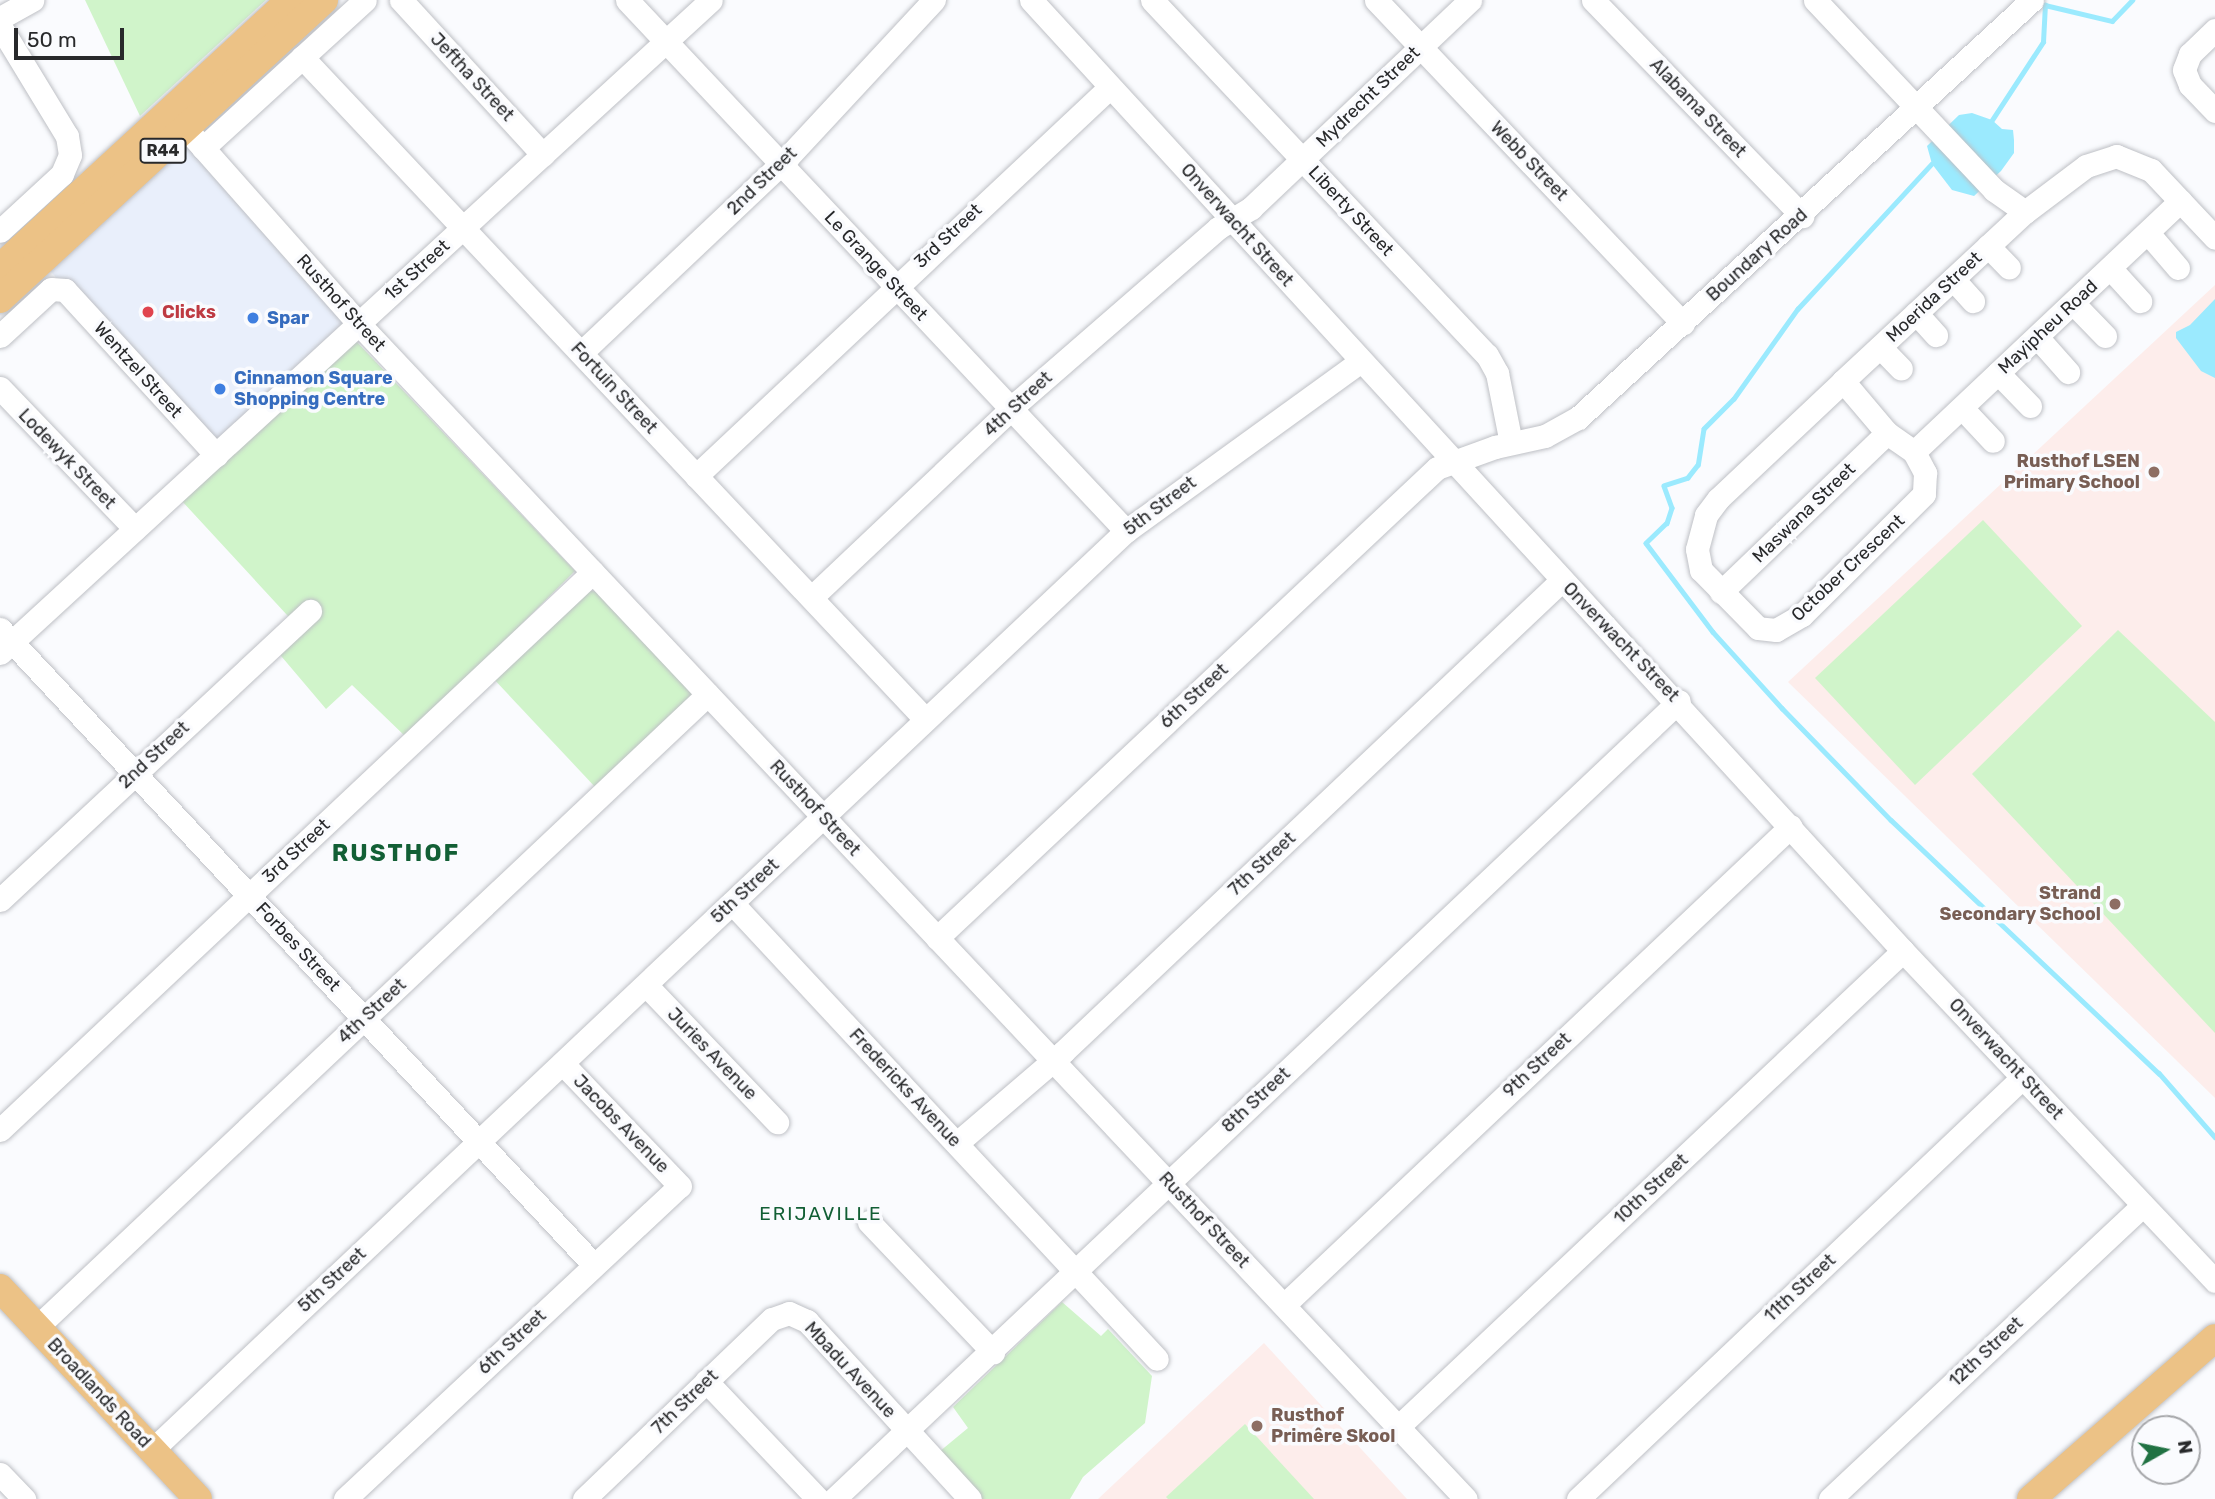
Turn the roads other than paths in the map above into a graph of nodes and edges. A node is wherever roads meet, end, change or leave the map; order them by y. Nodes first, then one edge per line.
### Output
1 (32, 0) edge
2 (290, 0) edge
3 (324, 0) edge
4 (365, 0) edge
5 (401, 0) edge
6 (626, 0) edge
7 (711, 0) edge
8 (934, 0) edge
9 (1031, 0) edge
10 (1153, 0) edge
11 (1376, 0) edge
12 (1469, 0) edge
13 (1594, 0) edge
14 (1815, 0) edge
15 (2032, 0) edge
16 (0, 18) edge
17 (0, 26) edge
18 (2215, 30) edge
19 (665, 42) junction
20 (1420, 47) junction
21 (302, 57) junction
22 (1111, 87) junction
23 (1917, 108) junction
24 (2215, 111) edge
25 (186, 130) junction
26 (543, 155) junction
27 (1302, 159) junction
28 (780, 165) junction
29 (2180, 201) junction
30 (2025, 212) junction
31 (1802, 216) junction
32 (1232, 220) junction
33 (461, 230) junction
34 (0, 231) edge
35 (2148, 233) junction
36 (2215, 238) edge
37 (1988, 246) junction
38 (0, 268) edge
39 (2009, 268) dead end
40 (2110, 268) junction
41 (2178, 268) dead end
42 (1953, 279) junction
43 (894, 285) junction
44 (0, 299) edge
45 (1972, 301) dead end
46 (2140, 301) dead end
47 (2073, 303) junction
48 (1916, 313) junction
49 (1683, 323) junction
50 (359, 324) junction
51 (1936, 335) dead end
52 (0, 336) edge
53 (2105, 336) dead end
54 (2037, 337) junction
55 (1880, 347) junction
56 (581, 353) junction
57 (1361, 361) junction
58 (1901, 369) dead end
59 (2068, 372) dead end
60 (1998, 373) junction
61 (1843, 381) junction
62 (0, 388) edge
63 (2030, 406) dead end
64 (1962, 408) junction
65 (1010, 410) junction
66 (1888, 433) junction
67 (1993, 441) dead end
68 (1511, 443) junction
69 (1914, 452) junction
70 (216, 455) junction
71 (1454, 463) junction
72 (696, 476) junction
73 (135, 529) junction
74 (1126, 531) junction
75 (593, 572) junction
76 (1562, 580) junction
77 (1721, 592) junction
78 (812, 597) junction
79 (310, 611) dead end
80 (4, 641) edge
81 (708, 694) junction
82 (1679, 701) junction
83 (925, 719) junction
84 (134, 773) junction
85 (824, 817) junction
86 (1791, 826) junction
87 (250, 895) junction
88 (0, 900) edge
89 (732, 903) junction
90 (937, 938) junction
91 (1903, 951) junction
92 (646, 985) junction
93 (364, 1018) junction
94 (1052, 1059) junction
95 (562, 1063) junction
96 (2023, 1077) junction
97 (777, 1122) dead end
98 (0, 1130) edge
99 (480, 1142) junction
100 (957, 1143) junction
101 (1169, 1183) junction
102 (680, 1186) joint
103 (2143, 1205) junction
104 (869, 1223) dead end
105 (594, 1265) junction
106 (1079, 1272) junction
107 (2215, 1281) edge
108 (0, 1288) edge
109 (1284, 1305) junction
110 (789, 1313) joint
111 (37, 1327) junction
112 (2215, 1338) edge
113 (993, 1352) junction
114 (1157, 1359) dead end
115 (706, 1381) junction
116 (1398, 1427) junction
117 (908, 1432) junction
118 (152, 1450) junction
119 (0, 1474) edge
120 (23, 1499) edge
121 (198, 1499) edge
122 (345, 1499) edge
123 (584, 1499) edge
124 (818, 1499) edge
125 (834, 1499) edge
126 (970, 1499) edge
127 (1466, 1499) edge
128 (1578, 1499) edge
129 (1830, 1499) edge
130 (2031, 1499) edge

1 - 16 street
2 - 25 main road, R44
3 - 25 main road, R44
4 - 21 street
5 - 26 street, Jeftha Street
6 - 19 street, Le Grange Street
7 - 19 street, 1st Street
8 - 28 street, 2nd Street
9 - 22 street, Onverwacht Street
10 - 27 street, Liberty Street
11 - 20 street, Webb Street
12 - 20 street, Mydrecht Street
13 - 31 street, Alabama Street
14 - 23 street
15 - 23 street, Boundary Road
17 - 34 street
18 - 24 street
19 - 26 street, 1st Street
19 - 28 street, Le Grange Street
20 - 27 street, Mydrecht Street
20 - 49 street, Webb Street
21 - 25 street
21 - 33 street, Fortuin Street
22 - 32 street, Onverwacht Street
22 - 43 street, 3rd Street
23 - 30 street
23 - 31 street, Boundary Road
25 - 38 main road, R44
25 - 44 main road, R44
25 - 50 street, Rusthof Street
26 - 33 street, 1st Street
27 - 32 street, Mydrecht Street
27 - 68 street, Liberty Street
28 - 43 street, Le Grange Street
28 - 56 street, 2nd Street
29 - 30 street, Moerida Street
29 - 35 street, Mayipheu Road
29 - 36 street, Moerida Street
30 - 37 street, Moerida Street
31 - 49 street, Boundary Road
32 - 57 street, Onverwacht Street
32 - 65 street, 4th Street
33 - 50 street, 1st Street
33 - 56 street, Fortuin Street
35 - 40 street, Mayipheu Road
35 - 41 street
37 - 39 street
37 - 42 street, Moerida Street
40 - 46 street
40 - 47 street, Mayipheu Road
42 - 45 street
42 - 48 street, Moerida Street
43 - 65 street, Le Grange Street
43 - 72 street, 3rd Street
47 - 53 street
47 - 54 street, Mayipheu Road
48 - 51 street
48 - 55 street, Moerida Street
49 - 68 street, Boundary Road
50 - 70 street, 1st Street
50 - 75 street, Rusthof Street
52 - 70 street, Wentzel Street
54 - 59 street
54 - 60 street, Mayipheu Road
55 - 58 street
55 - 61 street, Moerida Street
56 - 72 street, Fortuin Street
57 - 71 street, Onverwacht Street
57 - 74 street, 5th Street
60 - 63 street
60 - 64 street, Mayipheu Road
61 - 66 street
61 - 77 street, October Crescent
62 - 73 street, Lodewyk Street
64 - 67 street
64 - 69 street, Mayipheu Road
65 - 74 street, Le Grange Street
65 - 78 street, 4th Street
66 - 69 street
66 - 77 street, Maswana Street
68 - 71 street, Boundary Road
69 - 77 street, October Crescent
70 - 73 street, 1st Street
71 - 76 street, Onverwacht Street
71 - 90 street, 6th Street
72 - 78 street, Fortuin Street
73 - 80 street, 1st Street
74 - 83 street, 5th Street
75 - 81 street, Rusthof Street
75 - 87 street, 3rd Street
76 - 82 street, Onverwacht Street
76 - 94 street, 7th Street
78 - 83 street, Fortuin Street
79 - 84 street, 2nd Street
80 - 84 street, Forbes Street
81 - 85 street, Rusthof Street
81 - 93 street, 4th Street
82 - 86 street, Onverwacht Street
82 - 101 street, 8th Street
83 - 85 street, 5th Street
84 - 87 street, Forbes Street
84 - 88 street, 2nd Street
85 - 89 street, 5th Street
85 - 90 street, Rusthof Street
86 - 91 street, Onverwacht Street
86 - 109 street, 9th Street
87 - 93 street, Forbes Street
87 - 98 street, 3rd Street
89 - 92 street, 5th Street
89 - 100 street, Fredericks Avenue
90 - 94 street, Rusthof Street
91 - 96 street, Onverwacht Street
91 - 116 street, 10th Street
92 - 95 street, 5th Street
92 - 97 street, Juries Avenue
93 - 99 street, Forbes Street
93 - 111 street, 4th Street
94 - 100 street, 7th Street
94 - 101 street, Rusthof Street
95 - 99 street, 5th Street
95 - 102 street, Jacobs Avenue
96 - 103 street, Onverwacht Street
96 - 128 street, 11th Street
99 - 105 street, Forbes Street
99 - 118 street, 5th Street
100 - 106 street, Fredericks Avenue
101 - 106 street, 8th Street
101 - 109 street, Rusthof Street
102 - 105 street, 6th Street
103 - 107 street, Onverwacht Street
103 - 129 street, 12th Street
104 - 113 street
105 - 122 street, 6th Street
106 - 113 street, 8th Street
106 - 114 street, Fredericks Avenue
108 - 111 main road, Broadlands Road
109 - 116 street, Rusthof Street
110 - 115 street, 7th Street
110 - 117 street, Mbadu Avenue
111 - 118 main road, Broadlands Road
112 - 130 main road
113 - 117 street, 8th Street
115 - 123 street, 7th Street
115 - 124 street
116 - 127 street, Rusthof Street
117 - 125 street, 8th Street
117 - 126 street, Mbadu Avenue
118 - 121 main road, Broadlands Road
119 - 120 street

